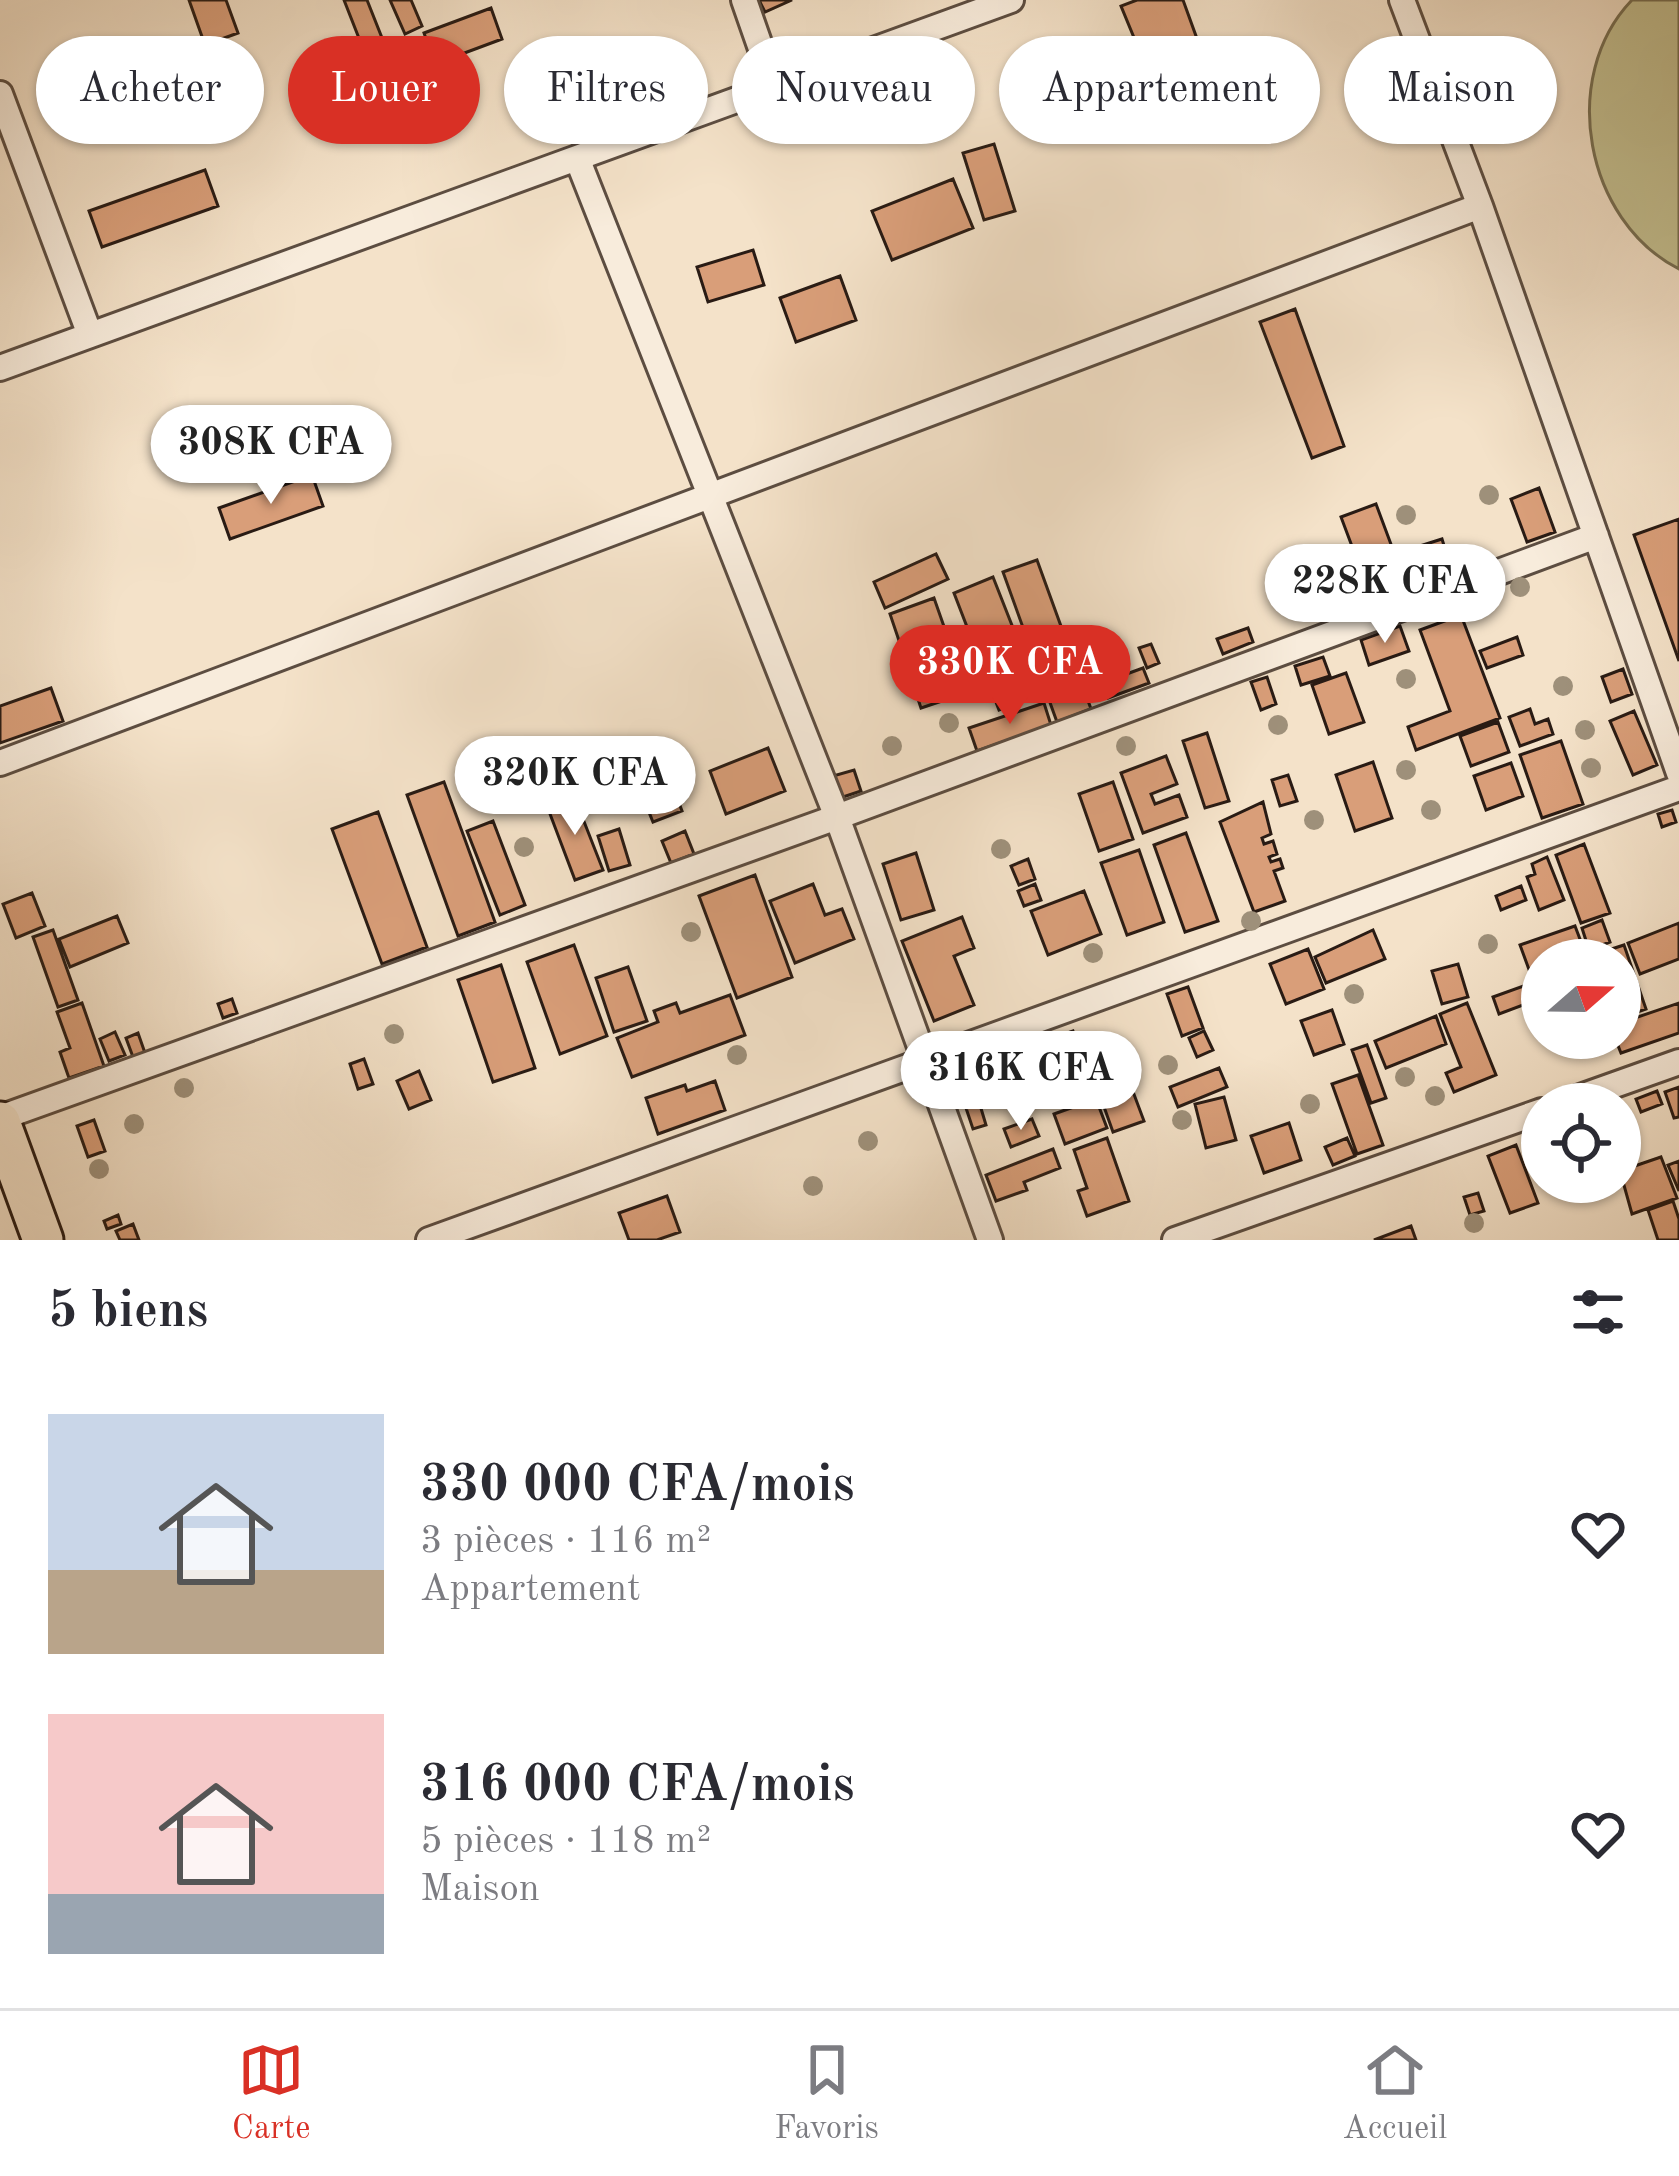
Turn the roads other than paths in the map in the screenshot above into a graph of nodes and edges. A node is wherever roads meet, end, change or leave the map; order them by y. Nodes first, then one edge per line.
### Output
1 (744, 0) edge
2 (1011, 0) edge
3 (1402, 0) edge
4 (757, 36) edge
5 (912, 36) edge
6 (0, 94) edge
7 (732, 101) edge
8 (577, 158) junction
9 (1480, 206) junction
10 (90, 335) junction
11 (0, 368) edge
12 (708, 495) junction
13 (1596, 536) junction
14 (0, 763) edge
15 (1679, 773) edge
16 (1679, 788) edge
17 (837, 817) junction
18 (926, 1058) junction
19 (1679, 1062) edge
20 (1620, 1083) edge
21 (1521, 1118) edge
22 (0, 1120) edge
23 (44, 1240) edge
24 (429, 1240) edge
25 (990, 1240) edge
26 (1175, 1240) edge

1 - 4 street
2 - 5 street
3 - 9 street
6 - 10 street
7 - 8 street
8 - 10 street
8 - 12 street
9 - 12 street
9 - 13 street
10 - 11 street
12 - 14 street
12 - 17 street
13 - 15 street
13 - 17 street
16 - 18 street
17 - 18 street
17 - 22 street
18 - 24 street
18 - 25 street
19 - 20 street
21 - 26 street
22 - 23 main road

